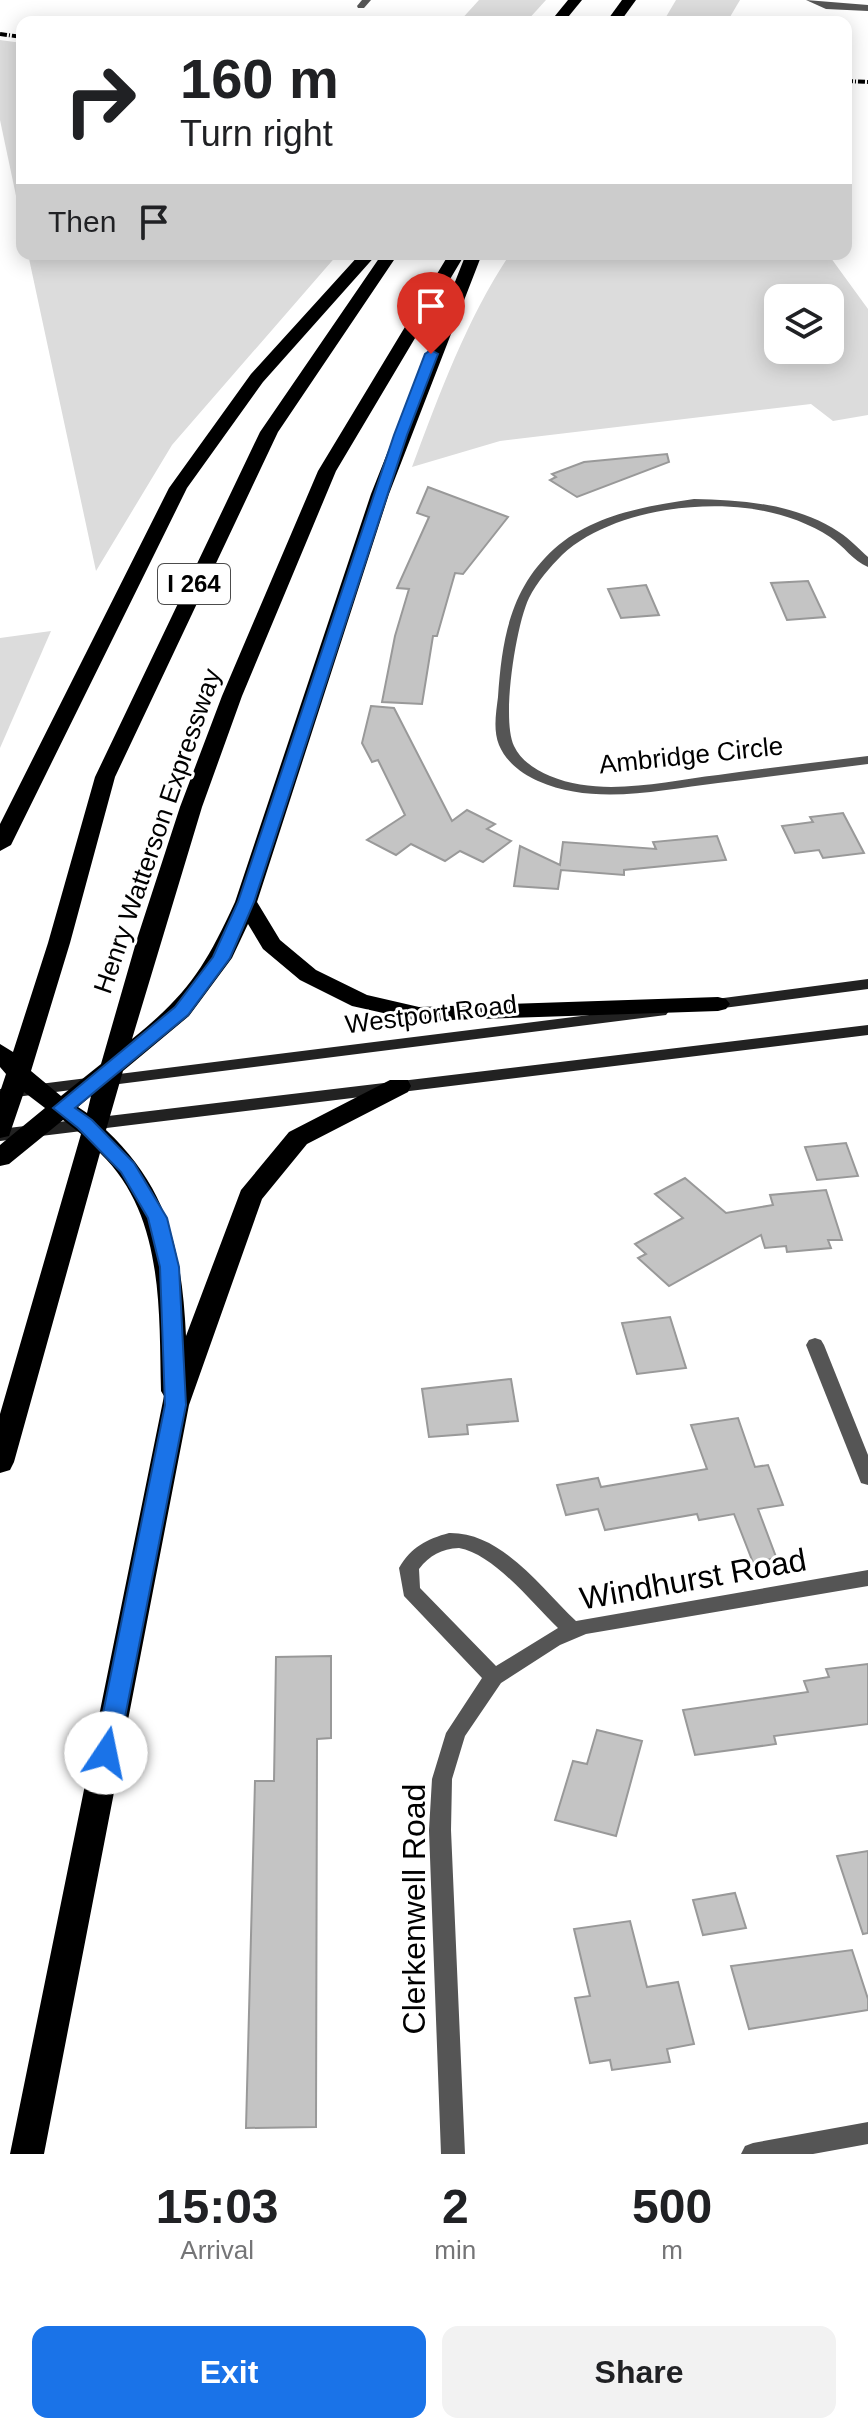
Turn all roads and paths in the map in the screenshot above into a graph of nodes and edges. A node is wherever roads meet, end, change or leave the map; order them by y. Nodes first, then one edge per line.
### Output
1 (575, 0) edge
2 (810, 0) edge
3 (868, 8) edge
4 (562, 16) edge
5 (364, 260) edge
6 (386, 260) edge
7 (453, 260) edge
8 (471, 260) edge
9 (868, 563) edge
10 (868, 760) edge
11 (0, 845) edge
12 (246, 902) junction
13 (868, 984) edge
14 (718, 1004) junction
15 (868, 1030) edge
16 (0, 1052) edge
17 (96, 1082) junction
18 (399, 1086) junction
19 (36, 1090) junction
20 (0, 1094) edge
21 (62, 1108) junction
22 (85, 1124) junction
23 (33, 1130) junction
24 (0, 1132) edge
25 (0, 1158) edge
26 (815, 1345) dead end
27 (175, 1405) junction
28 (0, 1462) edge
29 (868, 1478) edge
30 (868, 1578) edge
31 (573, 1630) junction
32 (494, 1677) junction
33 (868, 2133) edge
34 (27, 2154) edge
35 (453, 2154) edge
36 (753, 2154) edge

1 - 4 highway
2 - 3 street
5 - 11 highway
6 - 24 highway, Henry Watterson Expressway / I 264
7 - 28 highway, Henry Watterson Expressway / I 264
8 - 12 highway
9 - 10 street, Ambridge Circle
12 - 14 highway
12 - 17 highway
13 - 14 main road, Westport Road
14 - 17 main road, Westport Road
15 - 18 main road
16 - 19 highway
17 - 19 main road, Westport Road
17 - 21 highway
18 - 22 main road
18 - 27 highway
19 - 20 main road, Westport Road
19 - 21 highway
21 - 22 highway
21 - 23 highway
22 - 23 main road
22 - 27 highway
23 - 24 main road
23 - 25 highway
26 - 29 street
27 - 34 highway
30 - 31 street, Windhurst Road
31 - 32 street, Windhurst Road
31 - 32 street
32 - 35 street, Clerkenwell Road
33 - 36 street

